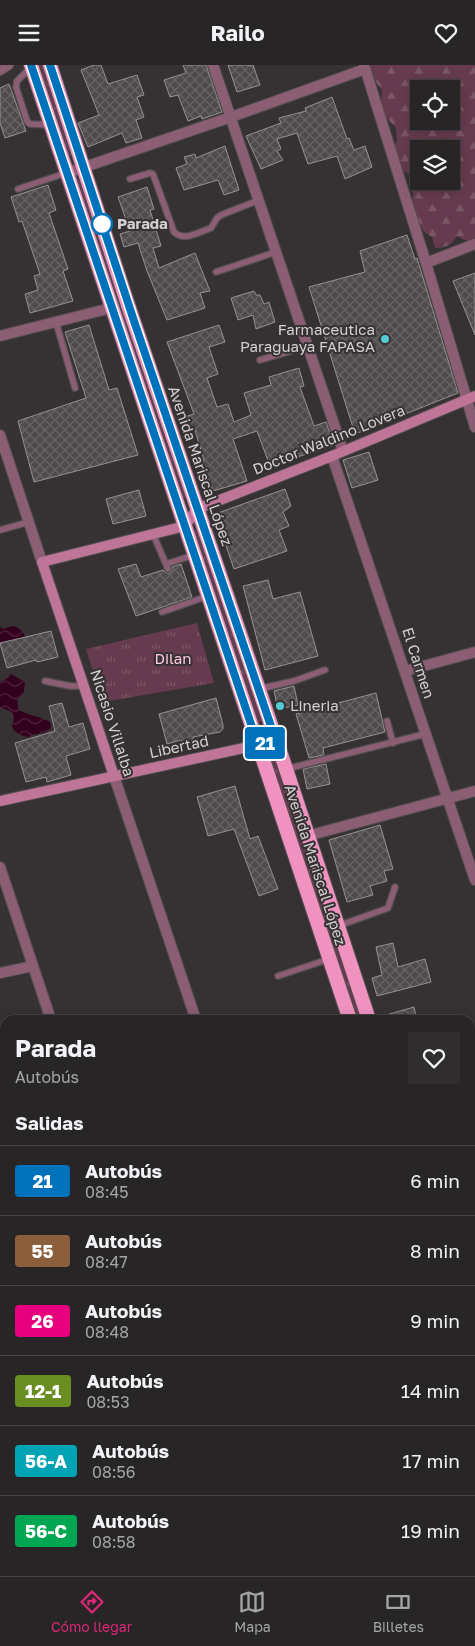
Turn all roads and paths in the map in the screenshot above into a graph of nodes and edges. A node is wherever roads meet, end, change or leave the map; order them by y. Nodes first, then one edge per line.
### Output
1 (8, 65) edge
2 (50, 65) edge
3 (213, 65) edge
4 (31, 66) edge
5 (365, 67) edge
6 (0, 70) edge
7 (231, 117) junction
8 (50, 125) junction
9 (84, 167) junction
10 (67, 173) junction
11 (130, 179) dead end
12 (18, 189) dead end
13 (259, 201) junction
14 (475, 244) edge
15 (276, 251) junction
16 (426, 263) junction
17 (216, 273) dead end
18 (112, 308) junction
19 (56, 322) junction
20 (0, 336) edge
21 (308, 346) junction
22 (260, 360) dead end
23 (75, 388) dead end
24 (471, 398) edge
25 (475, 427) edge
26 (0, 435) edge
27 (343, 451) junction
28 (332, 456) junction
29 (196, 511) junction
30 (29, 522) junction
31 (185, 526) junction
32 (0, 530) edge
33 (153, 534) junction
34 (194, 555) junction
35 (42, 562) junction
36 (208, 597) junction
37 (162, 612) dead end
38 (475, 651) edge
39 (325, 669) dead end
40 (405, 671) junction
41 (45, 681) dead end
42 (83, 686) junction
43 (259, 689) junction
44 (387, 721) dead end
45 (425, 734) junction
46 (276, 741) junction
47 (393, 743) junction
48 (258, 745) junction
49 (286, 769) junction
50 (114, 776) junction
51 (475, 791) edge
52 (446, 798) junction
53 (0, 801) edge
54 (307, 836) junction
55 (0, 867) edge
56 (475, 880) edge
57 (395, 887) dead end
58 (338, 927) junction
59 (329, 959) junction
60 (33, 966) junction
61 (0, 973) edge
62 (278, 976) dead end
63 (50, 1015) edge
64 (194, 1015) edge
65 (348, 1015) edge
66 (367, 1015) edge

1 - 6 street
2 - 9 highway, Avenida Mariscal López
3 - 7 street
4 - 8 highway, Avenida Mariscal López
4 - 8 lane
5 - 7 street
5 - 16 street
7 - 9 street
7 - 13 street
8 - 10 highway, Avenida Mariscal López
9 - 10 street
9 - 29 highway, Avenida Mariscal López
10 - 12 lane
10 - 18 highway, Avenida Mariscal López
11 - 13 lane
13 - 15 street
14 - 16 street
15 - 17 lane
15 - 21 street
16 - 24 street
18 - 19 street
18 - 31 highway, Avenida Mariscal López
19 - 20 street
19 - 23 lane
21 - 22 lane
21 - 27 street
24 - 25 street
24 - 27 main road, Doctor Waldino Lovera
26 - 30 street, Nicasio Villalba
27 - 28 main road, Doctor Waldino Lovera
28 - 29 main road, Doctor Waldino Lovera
28 - 40 street, El Carmen
29 - 31 main road
29 - 43 highway, Avenida Mariscal López
30 - 32 lane
30 - 35 street, Nicasio Villalba
31 - 33 main road
31 - 34 highway, Avenida Mariscal López
33 - 34 lane
33 - 35 main road
34 - 36 highway, Avenida Mariscal López
35 - 42 main road, Nicasio Villalba
36 - 37 lane
36 - 48 highway, Avenida Mariscal López
38 - 40 street
39 - 43 lane
40 - 45 street, El Carmen
41 - 42 lane
42 - 50 main road, Nicasio Villalba
43 - 46 highway, Avenida Mariscal López
44 - 47 lane
45 - 47 lane
45 - 52 street, El Carmen
46 - 48 main road, Libertad
46 - 49 highway, Avenida Mariscal López
47 - 49 lane
48 - 50 main road, Libertad
48 - 59 highway, Avenida Mariscal López
49 - 54 highway, Avenida Mariscal López
50 - 53 main road, Libertad
50 - 64 street, Nicasio Villalba
51 - 52 street
52 - 54 street
52 - 56 street, El Carmen
54 - 58 highway, Avenida Mariscal López
55 - 60 street
57 - 58 lane
58 - 66 highway, Avenida Mariscal López
59 - 62 lane
59 - 65 highway, Avenida Mariscal López
60 - 61 street
60 - 63 street

